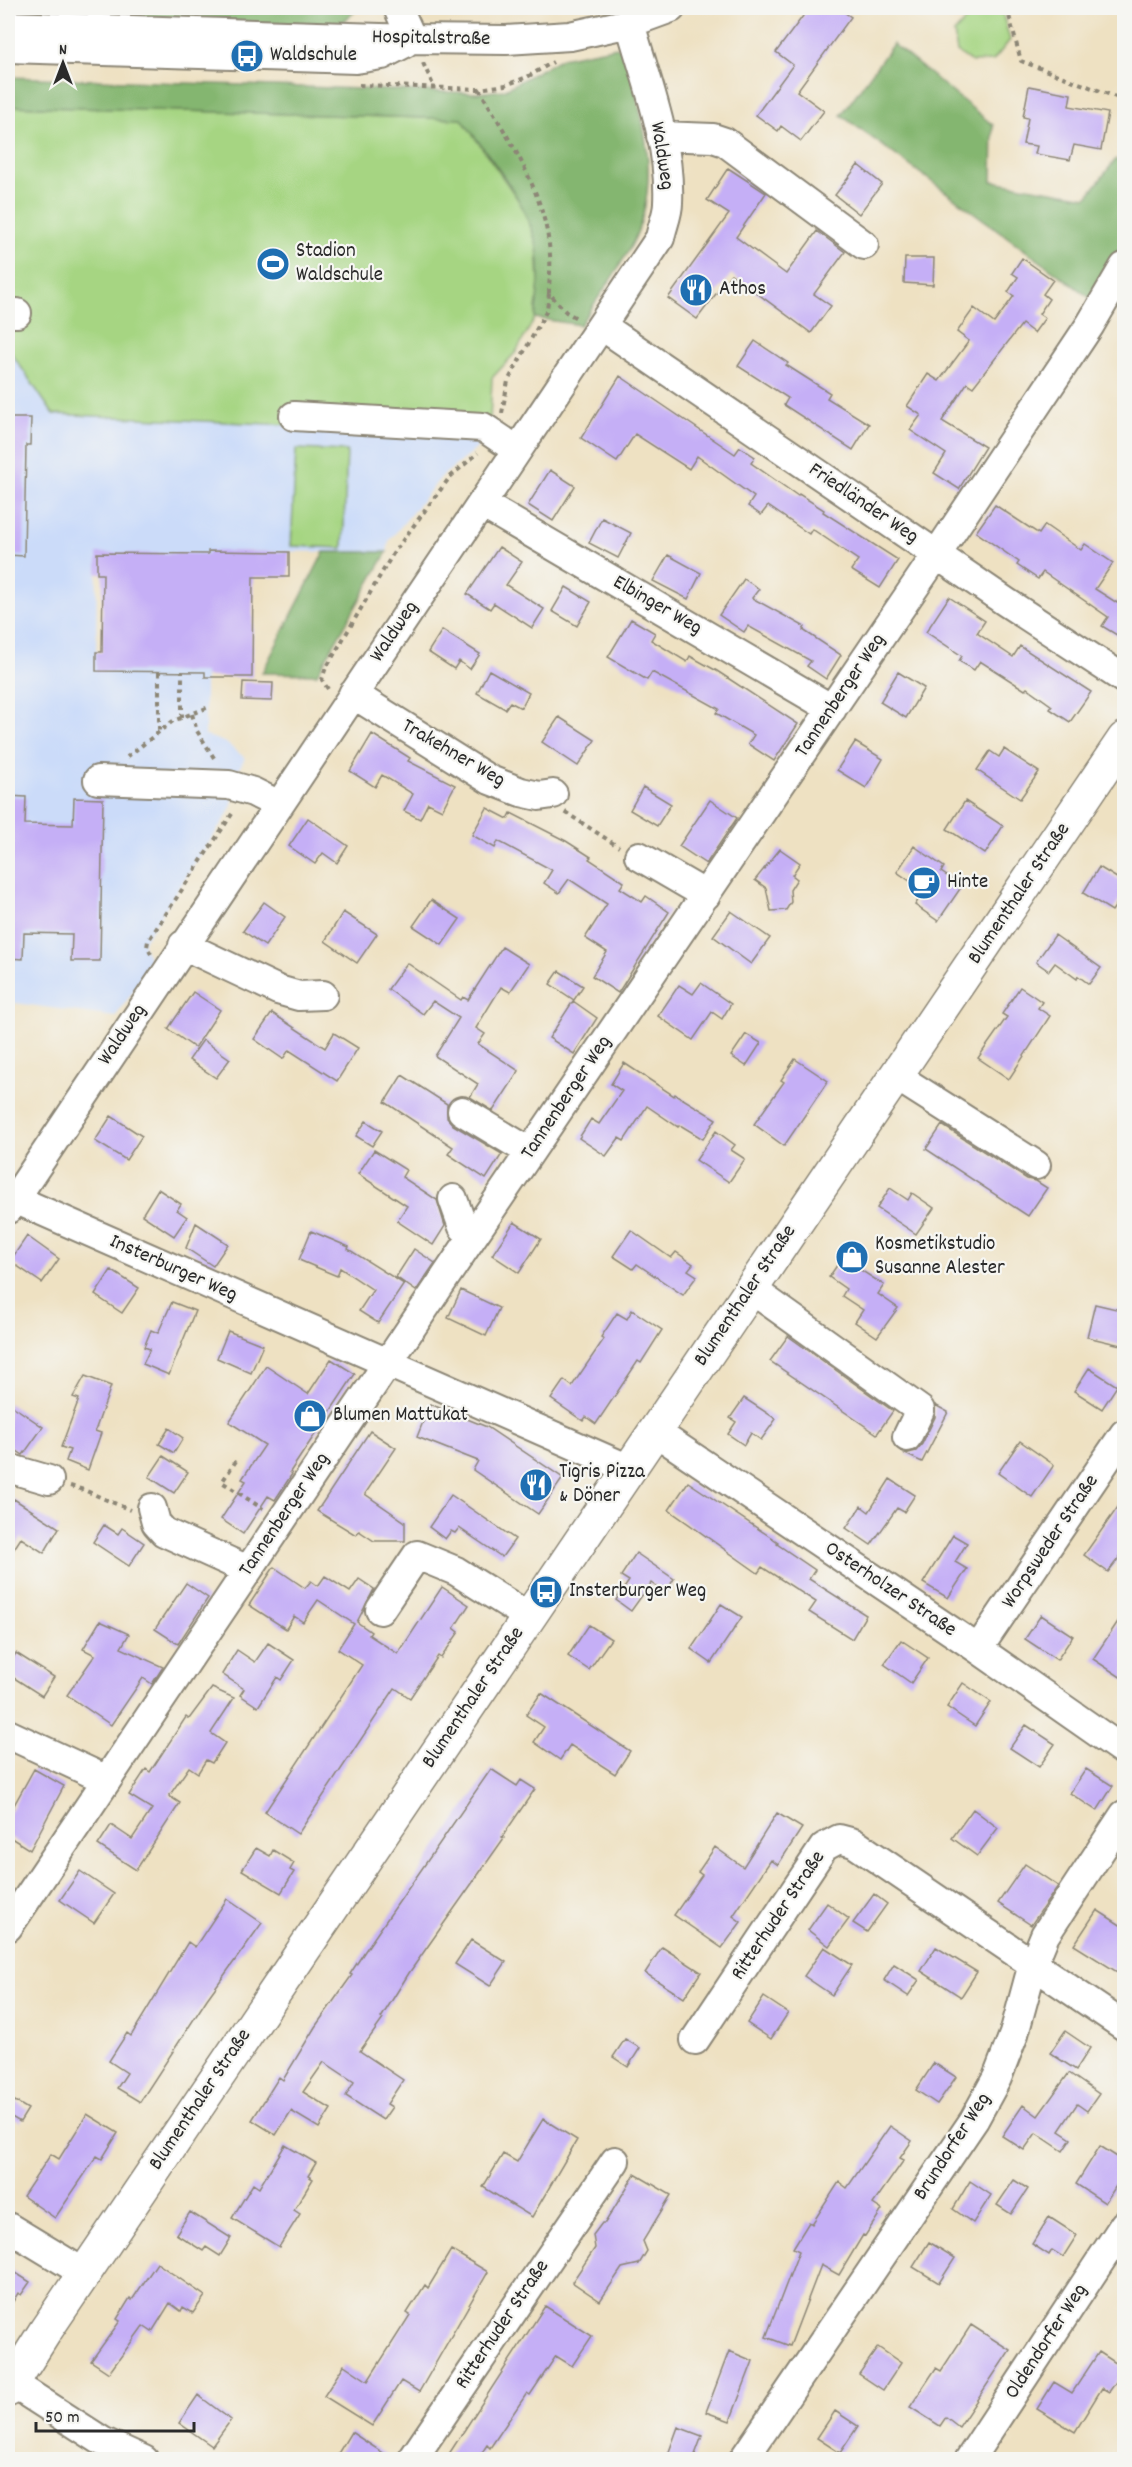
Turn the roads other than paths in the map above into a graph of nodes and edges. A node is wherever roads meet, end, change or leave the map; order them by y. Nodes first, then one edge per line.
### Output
1 (398, 8) edge
2 (671, 8) edge
3 (630, 23) junction
4 (8, 26) edge
5 (412, 39) junction
6 (8, 48) edge
7 (661, 136) junction
8 (864, 245) dead end
9 (1125, 267) edge
10 (600, 329) junction
11 (294, 416) dead end
12 (517, 450) junction
13 (482, 504) junction
14 (937, 554) junction
15 (1125, 679) edge
16 (344, 695) junction
17 (832, 709) junction
18 (1124, 740) edge
19 (98, 780) road end
20 (553, 794) road end
21 (273, 802) junction
22 (639, 856) road end
23 (706, 895) junction
24 (183, 945) junction
25 (323, 995) dead end
26 (896, 1076) junction
27 (462, 1111) dead end
28 (530, 1152) junction
29 (1036, 1165) dead end
30 (453, 1199) dead end
31 (10, 1201) edge
32 (473, 1236) junction
33 (751, 1289) junction
34 (388, 1364) junction
35 (654, 1431) junction
36 (1125, 1434) edge
37 (907, 1437) dead end
38 (8, 1468) edge
39 (629, 1469) junction
40 (49, 1480) road end
41 (154, 1515) road end
42 (248, 1570) junction
43 (380, 1610) dead end
44 (529, 1617) junction
45 (978, 1649) junction
46 (8, 1734) edge
47 (1125, 1751) edge
48 (107, 1780) junction
49 (1125, 1815) edge
50 (8, 1927) edge
51 (1033, 1964) junction
52 (1125, 2026) edge
53 (695, 2040) dead end
54 (615, 2161) dead end
55 (1125, 2225) edge
56 (8, 2227) edge
57 (84, 2274) junction
58 (10, 2387) edge
59 (144, 2460) edge
60 (412, 2460) edge
61 (743, 2460) edge
62 (969, 2460) edge

1 - 5 street
2 - 3 street, Hospitalstraße
3 - 5 street, Hospitalstraße
3 - 7 street, Waldweg
4 - 5 street, Hospitalstraße
5 - 6 street
7 - 8 street
7 - 10 street, Waldweg
9 - 14 street, Tannenberger Weg
10 - 12 street, Waldweg
10 - 14 street, Friedländer Weg
11 - 12 street
12 - 13 street, Waldweg
13 - 16 street, Waldweg
13 - 17 street, Elbinger Weg
14 - 15 street, Friedländer Weg
14 - 17 street, Tannenberger Weg
16 - 20 street, Trakehner Weg
16 - 21 street, Waldweg
17 - 23 street, Tannenberger Weg
18 - 26 main road, Blumenthaler Straße
19 - 21 street
21 - 24 street, Waldweg
22 - 23 street
23 - 28 street, Tannenberger Weg
24 - 25 street
24 - 31 street, Waldweg
26 - 29 street
26 - 33 main road, Blumenthaler Straße
27 - 28 street
28 - 32 street, Tannenberger Weg
30 - 32 street
31 - 34 street, Insterburger Weg
32 - 34 street, Tannenberger Weg
33 - 35 main road, Blumenthaler Straße
33 - 37 street
34 - 39 street, Insterburger Weg
34 - 42 street, Tannenberger Weg
35 - 39 main road, Blumenthaler Straße
35 - 45 street, Osterholzer Straße
36 - 45 street, Worpsweder Straße
38 - 40 street
39 - 44 main road, Blumenthaler Straße
41 - 42 street
42 - 48 street, Tannenberger Weg
43 - 44 street
44 - 57 main road, Blumenthaler Straße
45 - 47 street, Osterholzer Straße
46 - 48 street
48 - 50 street, Tannenberger Weg
49 - 51 street, Brundorfer Weg
51 - 52 street
51 - 53 street, Ritterhuder Straße
51 - 61 street, Brundorfer Weg
54 - 60 street, Ritterhuder Straße
55 - 62 street, Oldendorfer Weg
56 - 57 street
57 - 58 main road, Blumenthaler Straße
58 - 59 street

